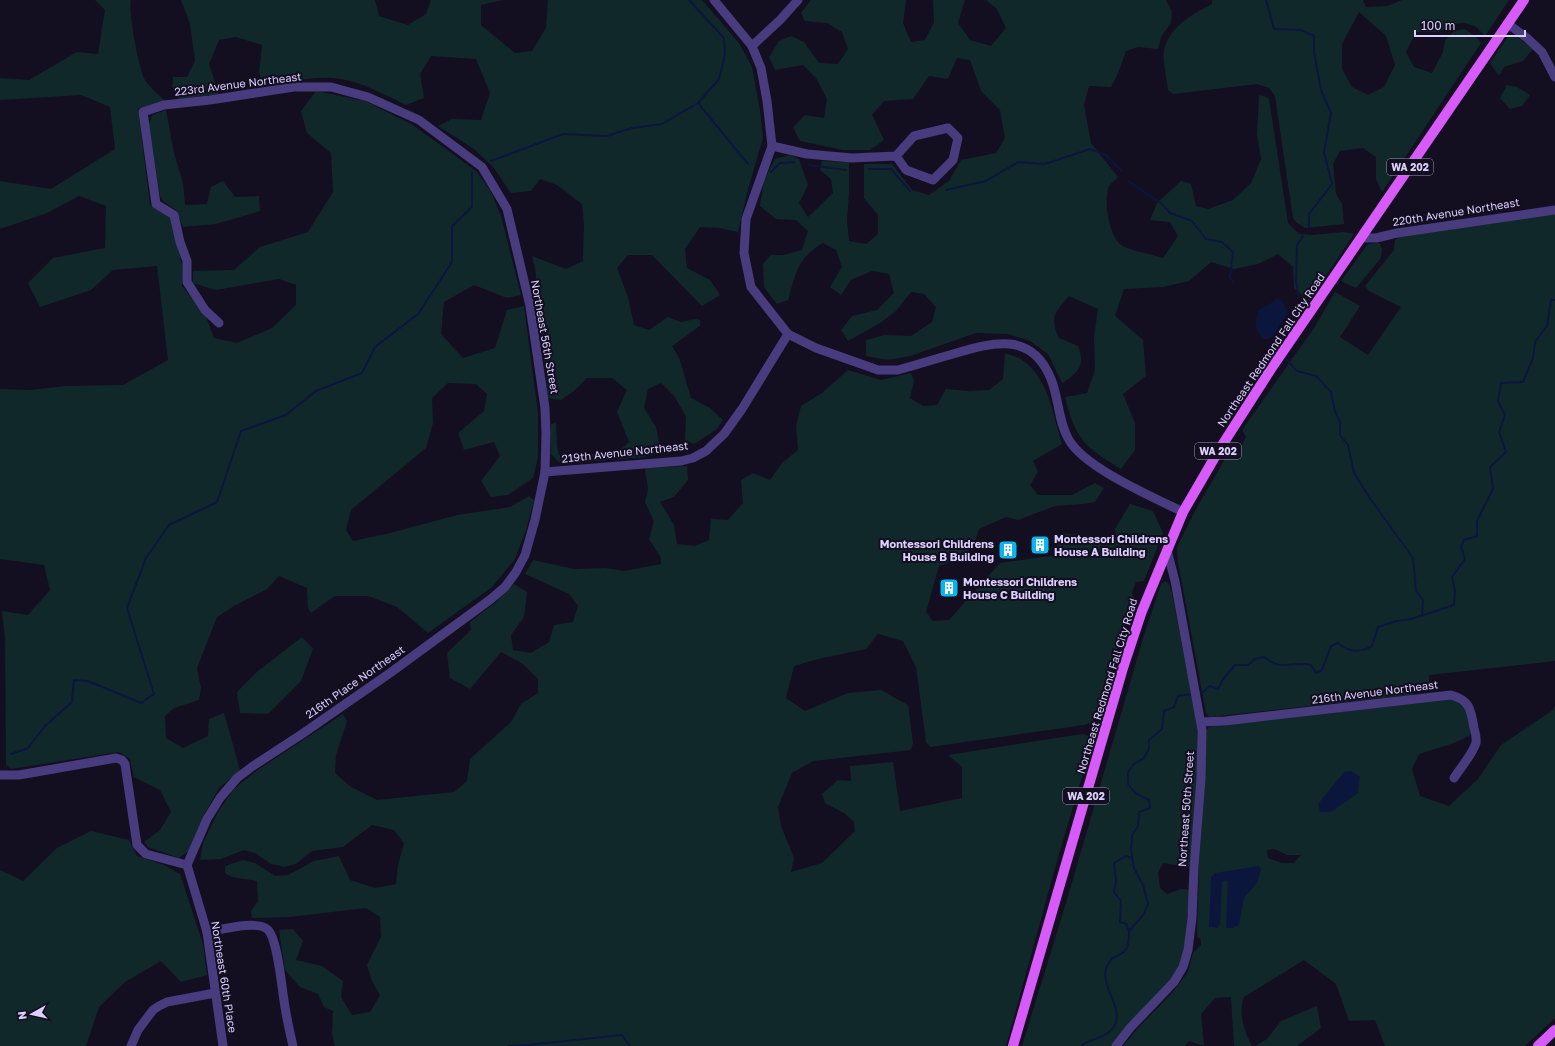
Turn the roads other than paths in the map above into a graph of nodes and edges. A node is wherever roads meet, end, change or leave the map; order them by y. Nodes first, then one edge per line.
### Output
1 (714, 0) edge
2 (798, 0) edge
3 (1524, 0) edge
4 (1508, 24) junction
5 (752, 46) junction
6 (1555, 77) edge
7 (772, 146) junction
8 (896, 156) junction
9 (482, 167) joint
10 (1555, 210) edge
11 (1361, 238) junction
12 (219, 322) dead end
13 (788, 334) junction
14 (545, 472) junction
15 (1183, 512) junction
16 (536, 520) joint
17 (1168, 550) junction
18 (1201, 722) junction
19 (0, 775) edge
20 (1454, 778) dead end
21 (187, 865) junction
22 (207, 932) junction
23 (215, 994) junction
24 (1555, 1030) edge
25 (132, 1044) edge
26 (223, 1046) edge
27 (293, 1046) edge
28 (1013, 1046) edge
29 (1116, 1046) edge
30 (1538, 1046) edge

1 - 5 street
2 - 5 street
3 - 4 main road, Northeast Redmond Fall City Road / WA 202
4 - 6 street
4 - 11 main road, Northeast Redmond Fall City Road / WA 202
5 - 7 street
7 - 8 street
7 - 13 street
8 - 8 street
9 - 12 street, 223rd Avenue Northeast
9 - 14 street, Northeast 56th Street
10 - 11 street, 220th Avenue Northeast
11 - 15 main road, Northeast Redmond Fall City Road / WA 202
13 - 14 street, 219th Avenue Northeast
13 - 15 street
14 - 16 street, Northeast 56th Street
15 - 17 main road, Northeast Redmond Fall City Road / WA 202
16 - 21 street, 216th Place Northeast
17 - 18 street, Northeast 50th Street
17 - 28 main road, Northeast Redmond Fall City Road / WA 202
18 - 20 street, 216th Avenue Northeast
18 - 29 street, Northeast 50th Street
19 - 21 street
21 - 22 street, Northeast 60th Place
22 - 23 street, Northeast 60th Place
22 - 27 street
23 - 25 street
23 - 26 street, Northeast 60th Place
24 - 30 main road

